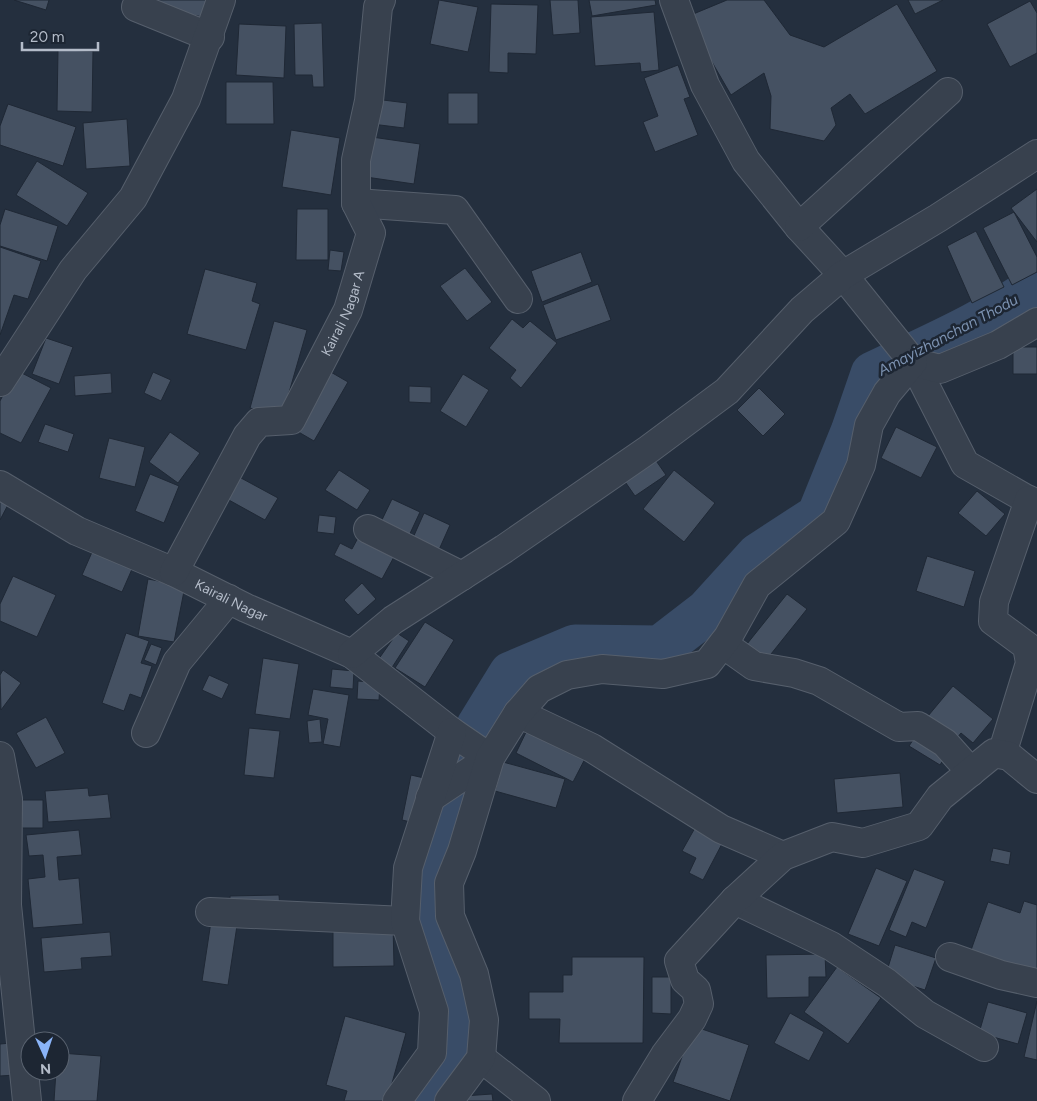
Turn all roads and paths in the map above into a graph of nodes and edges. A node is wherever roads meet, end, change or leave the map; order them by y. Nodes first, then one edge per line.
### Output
1 (222, 0) edge
2 (381, 0) edge
3 (674, 0) edge
4 (136, 8) dead end
5 (210, 37) junction
6 (948, 92) dead end
7 (1037, 154) edge
8 (356, 202) junction
9 (799, 227) junction
10 (843, 275) junction
11 (518, 299) dead end
12 (1037, 322) edge
13 (913, 362) junction
14 (0, 382) edge
15 (0, 484) edge
16 (1033, 503) edge
17 (368, 529) dead end
18 (174, 572) junction
19 (462, 576) junction
20 (228, 599) junction
21 (723, 644) junction
22 (352, 654) junction
23 (518, 713) junction
24 (452, 732) junction
25 (146, 733) dead end
26 (1002, 754) junction
27 (0, 756) edge
28 (490, 758) junction
29 (971, 772) junction
30 (1037, 779) edge
31 (430, 798) junction
32 (783, 856) junction
33 (735, 900) junction
34 (210, 912) dead end
35 (405, 921) junction
36 (950, 957) dead end
37 (1037, 983) edge
38 (984, 1047) dead end
39 (481, 1058) junction
40 (27, 1101) edge
41 (397, 1101) edge
42 (449, 1101) edge
43 (536, 1101) edge
44 (637, 1101) edge

1 - 5 street
2 - 8 street, Kairali Nagar A
3 - 9 street
4 - 5 street
5 - 14 street
6 - 9 street
7 - 10 street
8 - 11 street
8 - 18 street, Kairali Nagar A
9 - 10 street
10 - 13 street
10 - 19 street
12 - 13 street
13 - 16 street
13 - 21 street
15 - 18 street, Kairali Nagar
16 - 26 street
17 - 19 street
18 - 20 street, Kairali Nagar
19 - 22 street
20 - 22 street, Kairali Nagar
20 - 25 street
21 - 23 street
21 - 29 street
22 - 24 street, Kairali Nagar
23 - 28 street
23 - 32 street
24 - 28 street, Kairali Nagar
24 - 31 street
26 - 29 street
26 - 30 street
27 - 40 street
28 - 31 street
28 - 39 street
29 - 32 street
31 - 35 street
32 - 33 street
33 - 38 street
33 - 44 street
34 - 35 street
35 - 41 street
36 - 37 street
39 - 42 street
39 - 43 street

